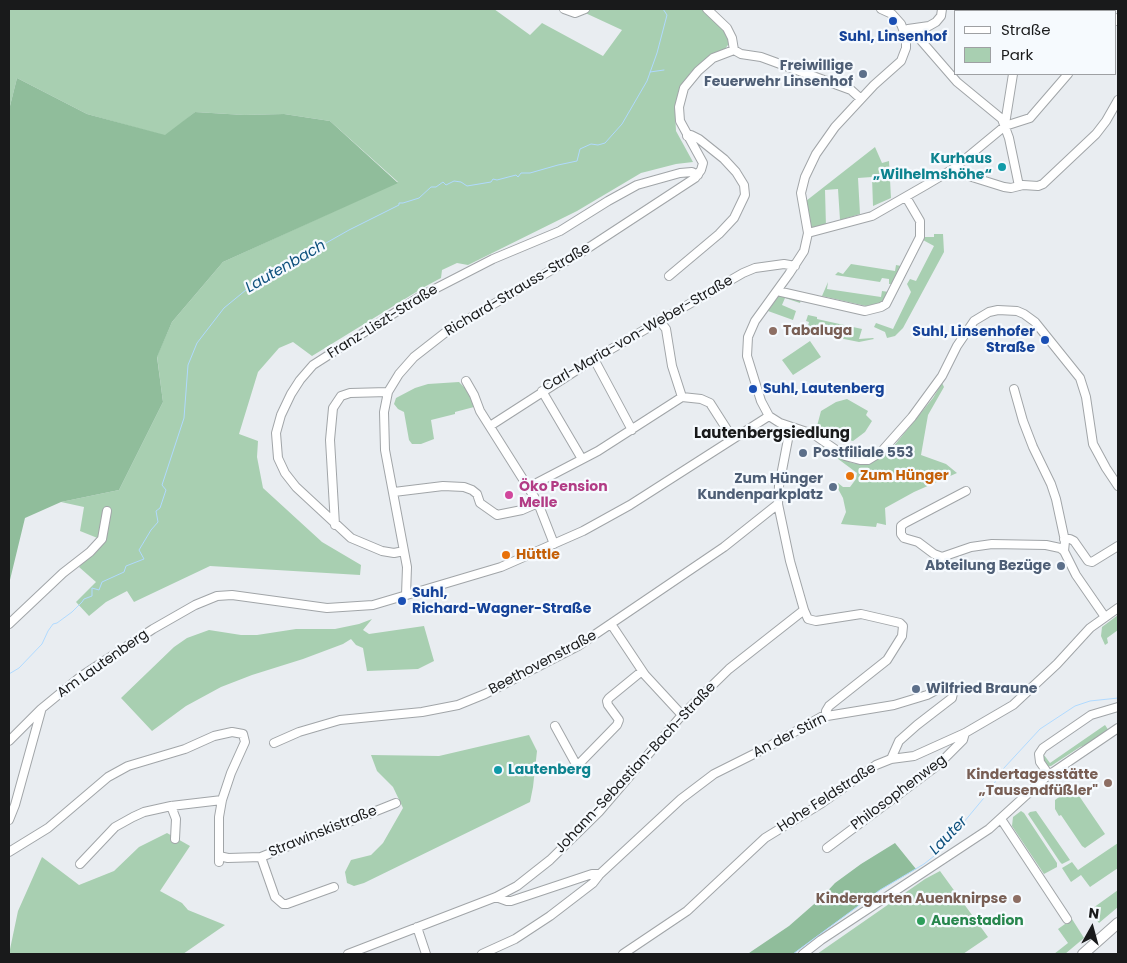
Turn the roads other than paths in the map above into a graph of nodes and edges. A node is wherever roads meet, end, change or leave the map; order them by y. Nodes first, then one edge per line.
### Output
1 (564, 9) edge
2 (585, 9) edge
3 (707, 9) edge
4 (881, 9) edge
5 (942, 9) edge
6 (908, 29) junction
7 (734, 50) junction
8 (1013, 75) edge
9 (1067, 75) edge
10 (861, 99) junction
11 (1118, 100) edge
12 (1005, 126) junction
13 (688, 136) junction
14 (953, 169) junction
15 (698, 175) junction
16 (1019, 186) junction
17 (906, 197) junction
18 (808, 234) junction
19 (794, 266) junction
20 (669, 276) dead end
21 (777, 291) junction
22 (659, 320) junction
23 (594, 359) junction
24 (466, 380) dead end
25 (1014, 388) dead end
26 (542, 391) junction
27 (388, 392) junction
28 (682, 397) junction
29 (770, 416) junction
30 (490, 426) junction
31 (792, 427) junction
32 (632, 430) junction
33 (733, 439) junction
34 (582, 459) junction
35 (1118, 486) edge
36 (529, 487) junction
37 (966, 491) dead end
38 (394, 492) junction
39 (538, 503) junction
40 (778, 504) junction
41 (107, 511) dead end
42 (335, 525) junction
43 (1064, 539) junction
44 (554, 544) junction
45 (1118, 546) edge
46 (404, 551) junction
47 (1064, 551) junction
48 (406, 594) junction
49 (1118, 608) edge
50 (804, 610) junction
51 (1105, 617) junction
52 (9, 624) edge
53 (611, 624) junction
54 (642, 671) junction
55 (1118, 707) edge
56 (41, 709) junction
57 (682, 715) junction
58 (826, 715) junction
59 (555, 726) dead end
60 (1118, 728) edge
61 (965, 733) junction
62 (9, 741) edge
63 (274, 743) dead end
64 (891, 759) junction
65 (1049, 775) junction
66 (222, 800) junction
67 (396, 803) dead end
68 (171, 806) junction
69 (9, 820) edge
70 (1001, 820) junction
71 (175, 839) dead end
72 (827, 848) dead end
73 (9, 852) edge
74 (261, 857) junction
75 (80, 864) dead end
76 (600, 874) junction
77 (334, 887) dead end
78 (496, 897) junction
79 (1067, 919) dead end
80 (1118, 923) edge
81 (417, 927) junction
82 (348, 954) edge
83 (426, 954) edge
84 (482, 954) edge
85 (623, 954) edge
86 (803, 954) edge
87 (1083, 954) edge

1 - 2 street
3 - 7 street
4 - 6 street
5 - 6 street
6 - 10 street
6 - 12 street
7 - 10 street
7 - 13 street
8 - 12 street
9 - 12 street
10 - 18 street
11 - 16 street
12 - 14 street
12 - 16 street
13 - 15 street
13 - 20 street
14 - 16 street
14 - 17 street
15 - 27 street, Richard-Strauss-Straße
15 - 42 street, Franz-Liszt-Straße
17 - 18 street
17 - 21 street
18 - 19 street
19 - 21 street
19 - 22 street, Carl-Maria-von-Weber-Straße
21 - 29 street
22 - 23 street, Carl-Maria-von-Weber-Straße
22 - 28 street
23 - 26 street, Carl-Maria-von-Weber-Straße
23 - 32 street
24 - 30 street
25 - 43 street
26 - 30 street, Carl-Maria-von-Weber-Straße
26 - 34 street
27 - 38 street, Richard-Strauss-Straße
27 - 42 street
28 - 32 street
28 - 33 street
29 - 31 street
29 - 33 street, Am Lautenberg
30 - 36 street
31 - 35 street
31 - 40 street
32 - 34 street
33 - 44 street, Am Lautenberg
34 - 36 street
36 - 39 street
37 - 47 street
38 - 39 street
38 - 46 street, Richard-Strauss-Straße
39 - 44 street
40 - 50 street
40 - 53 street, Beethovenstraße
41 - 52 street
42 - 46 street, Franz-Liszt-Straße
43 - 45 street
43 - 47 street
44 - 48 street, Am Lautenberg
46 - 48 street, Richard-Strauss-Straße
47 - 51 street
48 - 56 street, Am Lautenberg
49 - 51 street, Hohe Feldstraße
50 - 57 street, Johann-Sebastian-Bach-Straße
50 - 58 street
51 - 61 street, Hohe Feldstraße
53 - 54 street
53 - 63 street, Beethovenstraße
54 - 57 street
54 - 59 street
55 - 65 street
56 - 62 street, Am Lautenberg
56 - 69 street
57 - 78 street, Johann-Sebastian-Bach-Straße
58 - 64 street, An der Stirn
58 - 76 street, An der Stirn
60 - 65 street
61 - 64 street, Hohe Feldstraße
61 - 72 street, Philosophenweg
64 - 85 street, Hohe Feldstraße
65 - 70 street
66 - 68 street
66 - 73 street
66 - 74 street, Strawinskistraße
67 - 74 street, Strawinskistraße
68 - 71 street
68 - 75 street
70 - 79 street
70 - 86 street
74 - 77 street
76 - 78 street
76 - 84 street, An der Stirn
78 - 81 street, Johann-Sebastian-Bach-Straße
80 - 87 main road
81 - 82 street, Johann-Sebastian-Bach-Straße
81 - 83 street

